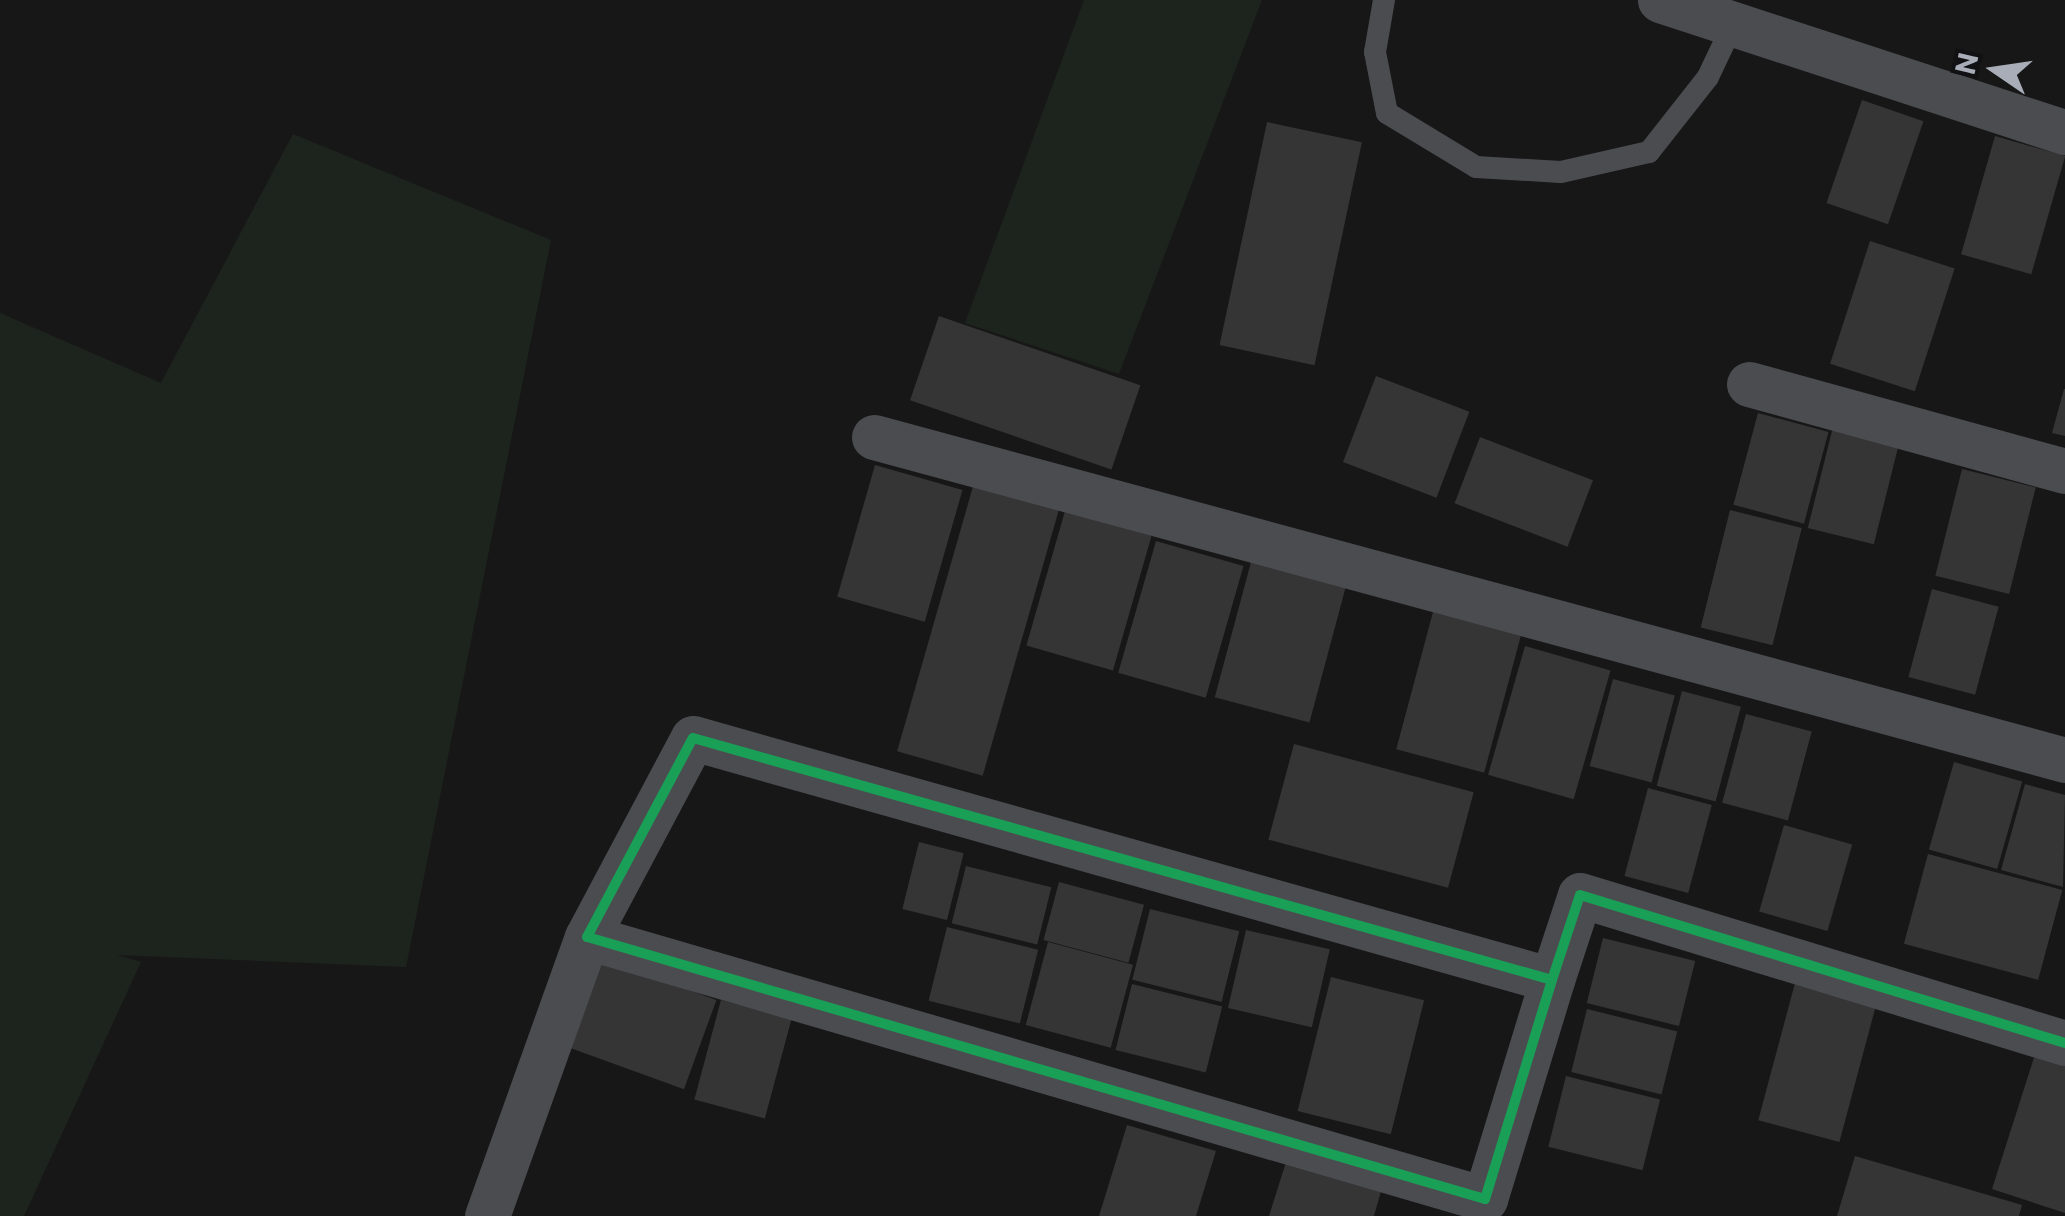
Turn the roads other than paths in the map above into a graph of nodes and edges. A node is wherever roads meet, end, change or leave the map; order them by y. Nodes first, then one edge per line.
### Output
1 (1384, 0) edge
2 (1660, 0) edge
3 (1740, 11) edge
4 (2065, 132) edge
5 (1749, 384) dead end
6 (874, 437) dead end
7 (2065, 471) edge
8 (2065, 760) edge
9 (587, 937) junction
10 (1552, 980) junction
11 (2065, 1043) edge
12 (487, 1216) edge

1 - 3 lane
2 - 3 street
3 - 4 street
5 - 7 street
6 - 8 street
9 - 10 street
9 - 10 street
9 - 12 street
10 - 11 street

